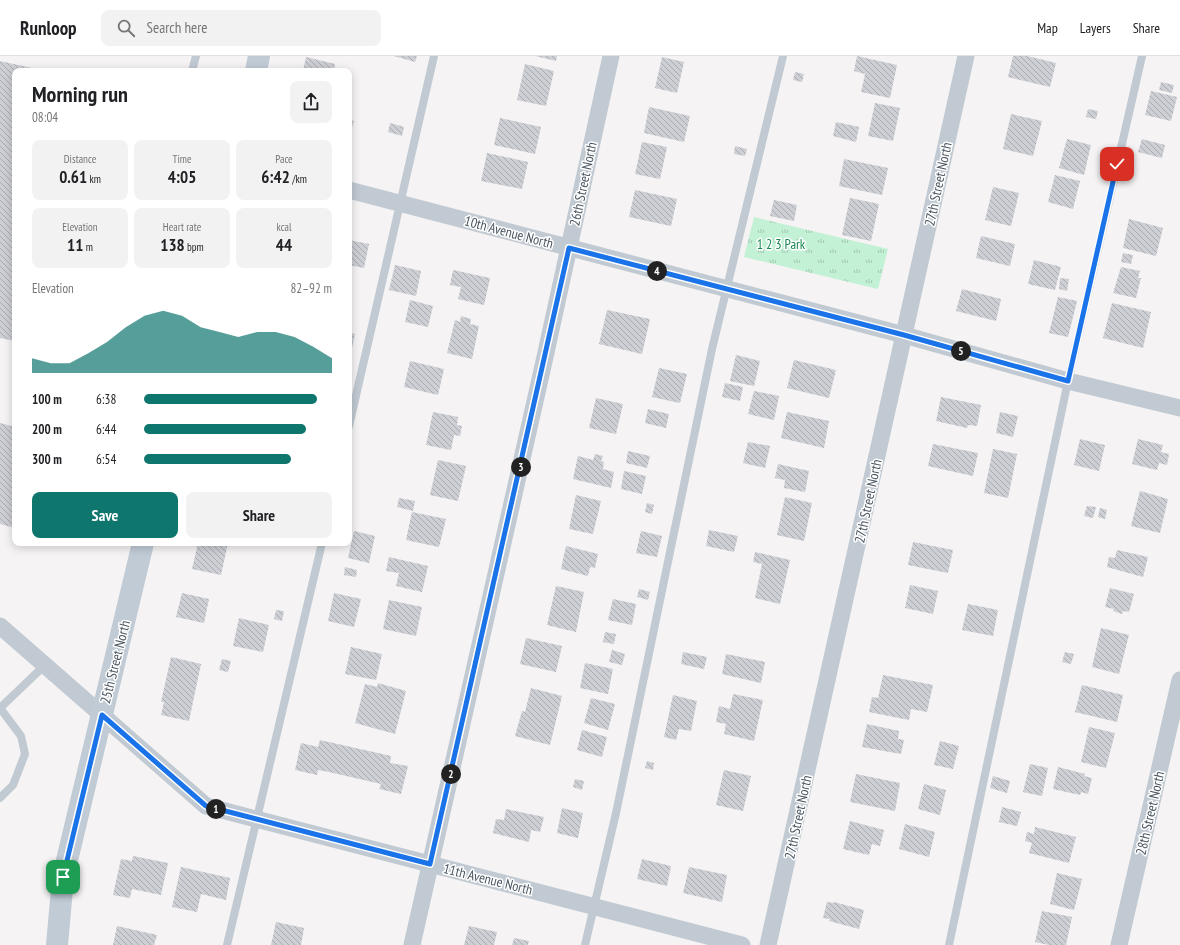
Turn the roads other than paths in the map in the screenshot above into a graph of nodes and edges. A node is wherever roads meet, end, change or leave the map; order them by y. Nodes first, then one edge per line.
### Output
1 (196, 56) edge
2 (259, 56) edge
3 (434, 56) edge
4 (611, 56) edge
5 (783, 56) edge
6 (966, 56) edge
7 (1142, 56) edge
8 (193, 68) edge
9 (257, 68) edge
10 (352, 191) edge
11 (400, 203) junction
12 (569, 248) junction
13 (727, 289) junction
14 (904, 335) junction
15 (1068, 381) junction
16 (1180, 408) edge
17 (352, 413) edge
18 (142, 546) edge
19 (321, 546) edge
20 (0, 626) edge
21 (45, 665) junction
22 (1180, 680) edge
23 (102, 715) junction
24 (0, 798) edge
25 (257, 820) junction
26 (430, 864) junction
27 (594, 907) junction
28 (57, 945) edge
29 (227, 945) edge
30 (412, 945) edge
31 (585, 945) edge
32 (742, 945) edge
33 (768, 945) edge
34 (949, 945) edge
35 (1119, 945) edge

1 - 8 lane
2 - 9 street
3 - 11 lane
4 - 12 street, 26th Street North
5 - 13 lane
6 - 14 street, 27th Street North
7 - 15 lane
10 - 11 street, 10th Avenue North
11 - 12 street, 10th Avenue North
11 - 17 lane
12 - 13 street, 10th Avenue North
12 - 26 street, 26th Street North
13 - 14 street, 10th Avenue North
13 - 27 lane
14 - 15 street, 10th Avenue North
14 - 33 street, 27th Street North
15 - 16 street, 10th Avenue North
15 - 34 lane
18 - 23 street, 25th Street North
19 - 25 lane
20 - 21 street, 11th Avenue North
21 - 23 street, 11th Avenue North
21 - 24 lane
22 - 35 street, 28th Street North
23 - 25 street, 11th Avenue North
23 - 28 street, 25th Street North
25 - 26 street, 11th Avenue North
25 - 29 lane
26 - 27 street, 11th Avenue North
26 - 30 street, 26th Street North
27 - 31 lane
27 - 32 street, 11th Avenue North

